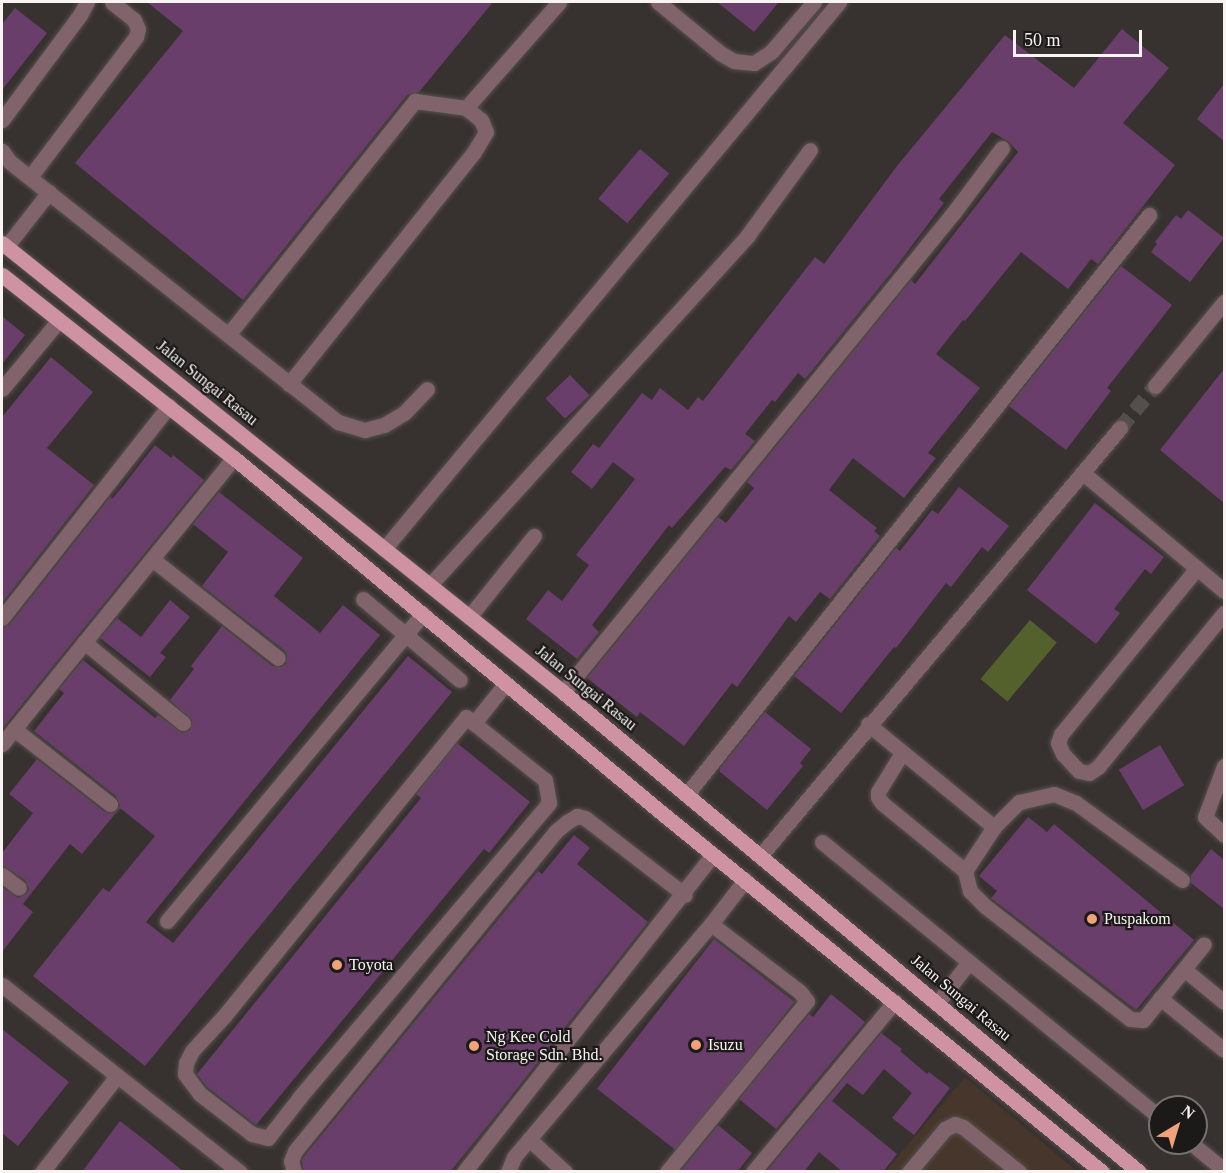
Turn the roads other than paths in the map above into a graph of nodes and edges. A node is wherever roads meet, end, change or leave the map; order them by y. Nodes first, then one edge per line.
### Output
1 (87, 2) edge
2 (112, 2) edge
3 (559, 2) edge
4 (658, 2) edge
5 (814, 2) edge
6 (839, 2) edge
7 (466, 108) junction
8 (2, 120) edge
9 (1002, 148) dead end
10 (810, 150) dead end
11 (4, 162) edge
12 (30, 177) junction
13 (49, 192) junction
14 (1149, 215) dead end
15 (4, 245) edge
16 (2, 275) edge
17 (1224, 303) edge
18 (59, 320) junction
19 (228, 335) junction
20 (289, 384) junction
21 (1155, 386) tunnel mouth
22 (2, 389) edge
23 (427, 389) dead end
24 (169, 406) junction
25 (1120, 429) tunnel mouth
26 (234, 458) junction
27 (1083, 474) junction
28 (534, 536) dead end
29 (384, 549) junction
30 (152, 559) junction
31 (1197, 568) junction
32 (430, 585) junction
33 (1224, 591) edge
34 (363, 599) dead end
35 (1224, 613) edge
36 (423, 614) junction
37 (469, 616) junction
38 (2, 618) edge
39 (405, 633) junction
40 (84, 642) junction
41 (278, 658) dead end
42 (460, 680) dead end
43 (506, 683) junction
44 (563, 692) junction
45 (183, 723) dead end
46 (474, 723) junction
47 (868, 724) junction
48 (14, 729) junction
49 (2, 744) edge
50 (902, 753) junction
51 (1224, 766) edge
52 (687, 794) junction
53 (110, 804) dead end
54 (994, 827) junction
55 (1224, 835) edge
56 (822, 842) dead end
57 (713, 855) junction
58 (761, 855) junction
59 (965, 871) junction
60 (2, 875) edge
61 (745, 880) junction
62 (1182, 880) dead end
63 (19, 888) dead end
64 (685, 895) junction
65 (167, 921) dead end
66 (711, 924) junction
67 (1204, 944) dead end
68 (969, 962) junction
69 (1185, 970) junction
70 (2, 985) edge
71 (1160, 998) junction
72 (895, 1001) junction
73 (938, 1002) junction
74 (1224, 1002) edge
75 (1224, 1050) edge
76 (117, 1076) junction
77 (1148, 1109) edge
78 (529, 1139) junction
79 (1206, 1155) edge
80 (1087, 1164) edge
81 (759, 1170) edge
82 (1224, 1170) edge
83 (42, 1172) edge
84 (240, 1172) edge
85 (294, 1172) edge
86 (464, 1172) edge
87 (508, 1172) edge
88 (565, 1172) edge
89 (667, 1172) edge
90 (909, 1172) edge
91 (1019, 1172) edge
92 (1102, 1172) edge
93 (1139, 1172) edge

1 - 8 street
2 - 12 street
3 - 7 street
4 - 5 street
6 - 29 street
7 - 19 street
7 - 20 street
9 - 44 street
10 - 32 street
11 - 12 street
12 - 13 street
13 - 15 street
13 - 19 street
14 - 52 street
15 - 29 main road, Jalan Sungai Rasau
16 - 18 main road
17 - 21 street
18 - 22 street
18 - 24 main road
19 - 20 street
20 - 23 street
24 - 26 main road
24 - 38 street
25 - 27 street
26 - 30 street
26 - 36 main road
27 - 31 street
27 - 47 street
28 - 37 street
29 - 32 main road, Jalan Sungai Rasau
30 - 40 street
30 - 41 street
31 - 33 street
31 - 35 street
32 - 37 main road, Jalan Sungai Rasau
34 - 39 street
36 - 39 street
36 - 43 main road
37 - 44 main road, Jalan Sungai Rasau
39 - 42 street
39 - 65 street
40 - 45 street
40 - 48 street
43 - 46 street
43 - 57 main road
44 - 52 main road, Jalan Sungai Rasau
46 - 46 street
47 - 50 street
47 - 58 street
48 - 49 street
48 - 53 street
50 - 54 street
50 - 59 street
51 - 55 street
52 - 58 main road, Jalan Sungai Rasau
54 - 59 street
54 - 62 street
56 - 68 street
57 - 61 main road
57 - 64 street
58 - 73 main road, Jalan Sungai Rasau
59 - 71 street
60 - 63 street
61 - 66 street
61 - 72 main road
64 - 85 street
64 - 86 street
66 - 78 street
66 - 89 street
67 - 69 street
68 - 73 street
68 - 77 street
69 - 71 street
69 - 74 street
70 - 76 street
71 - 75 street
72 - 80 main road
72 - 81 street
73 - 93 main road, Jalan Sungai Rasau
76 - 83 street
76 - 84 street
78 - 87 street
78 - 88 street
79 - 82 street
80 - 92 main road
90 - 91 street

